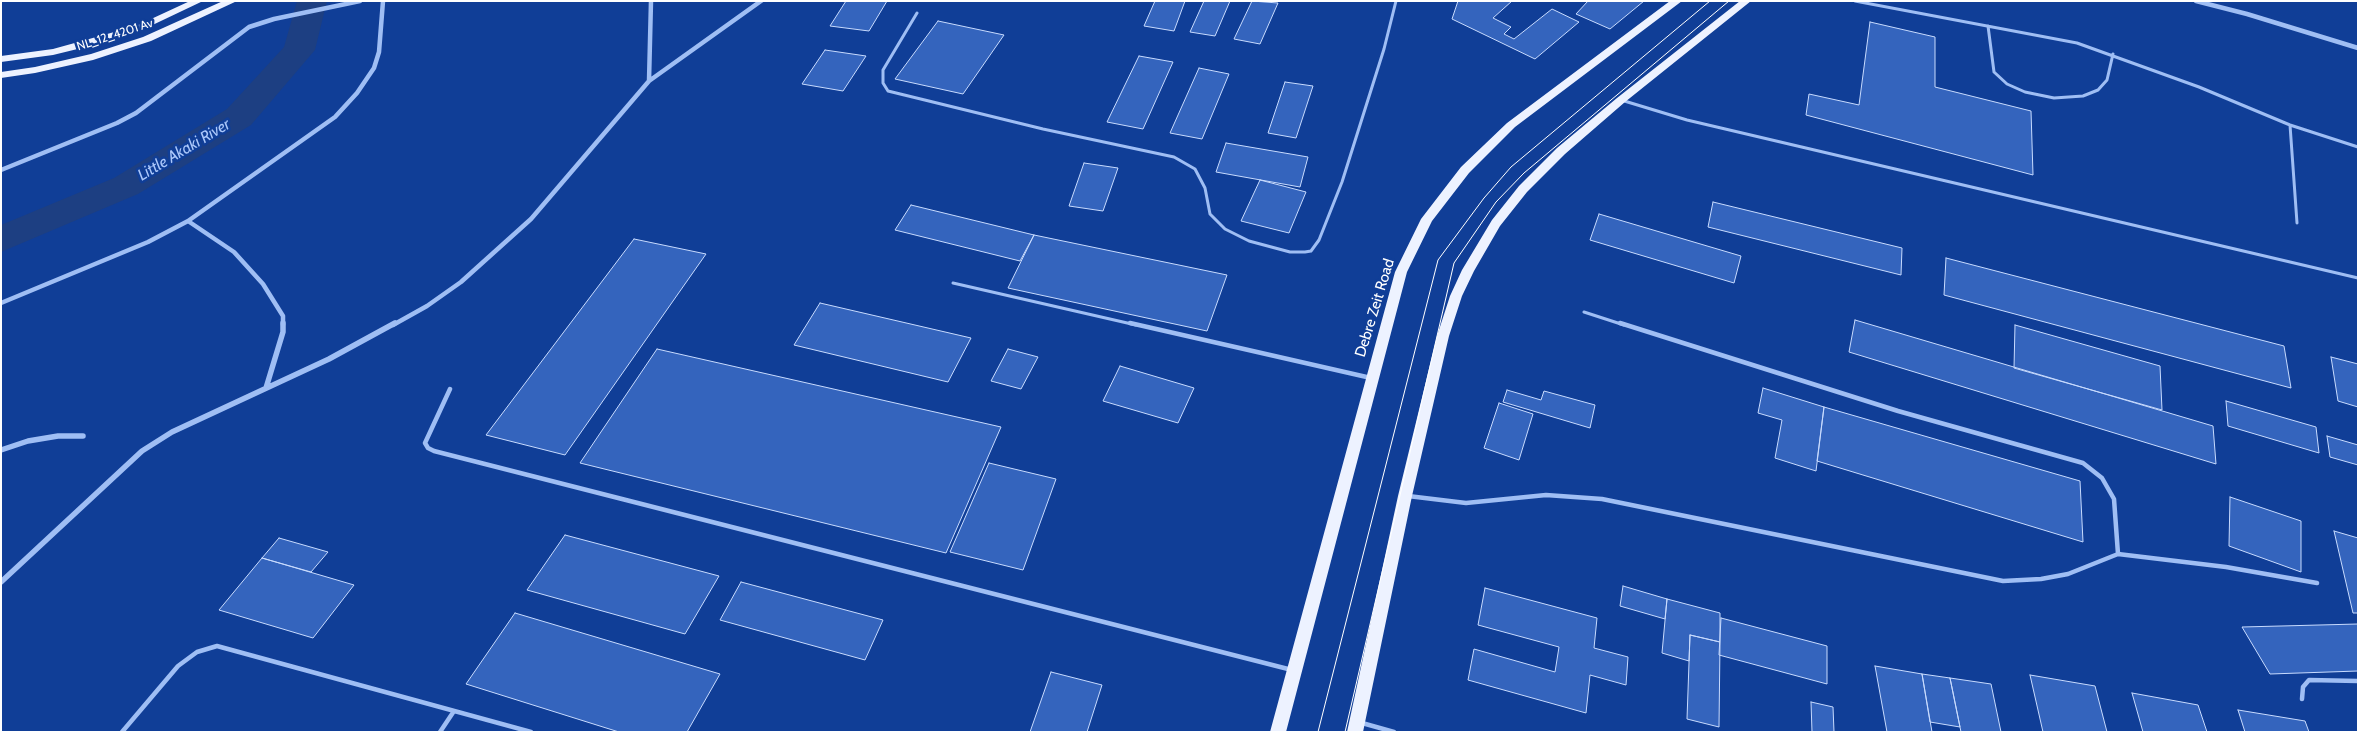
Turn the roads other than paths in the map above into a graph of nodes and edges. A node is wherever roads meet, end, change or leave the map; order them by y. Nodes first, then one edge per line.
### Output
1 (198, 1) edge
2 (232, 1) edge
3 (360, 1) edge
4 (383, 1) edge
5 (651, 1) edge
6 (761, 1) edge
7 (1396, 1) edge
8 (1677, 1) edge
9 (1746, 1) edge
10 (1855, 1) edge
11 (2196, 1) edge
12 (917, 13) dead end
13 (1988, 26) junction
14 (2358, 48) edge
15 (2113, 54) junction
16 (1, 59) edge
17 (1, 75) edge
18 (649, 81) junction
19 (1621, 100) junction
20 (2290, 125) junction
21 (2358, 147) edge
22 (1, 170) edge
23 (188, 221) junction
24 (2297, 223) dead end
25 (2358, 278) edge
26 (953, 283) dead end
27 (1, 303) edge
28 (1584, 312) dead end
29 (1371, 378) junction
30 (266, 388) junction
31 (450, 389) dead end
32 (83, 436) dead end
33 (1, 450) edge
34 (1405, 496) junction
35 (2118, 554) junction
36 (1, 582) edge
37 (2317, 583) dead end
38 (1295, 670) junction
39 (2358, 682) edge
40 (2302, 699) dead end
41 (454, 711) junction
42 (1356, 727) edge
43 (122, 732) edge
44 (440, 732) edge
45 (531, 732) edge
46 (1278, 732) edge
47 (1394, 732) edge

1 - 16 main road, NL_12_4201 Av
2 - 17 main road, NL_12_4201 Av
3 - 22 street
4 - 23 street
5 - 18 street
6 - 18 street
7 - 12 lane
8 - 29 main road, Debre Zeit Road
9 - 19 main road
10 - 13 lane
11 - 14 street
13 - 15 lane
13 - 15 lane
15 - 20 lane
18 - 30 street
19 - 25 lane
19 - 34 main road
20 - 21 lane
20 - 24 lane
23 - 27 street
23 - 30 street
26 - 29 lane
28 - 35 lane
29 - 38 main road, Debre Zeit Road
30 - 36 street
31 - 38 lane
32 - 33 street
34 - 35 lane
34 - 42 main road
35 - 37 lane
38 - 46 main road, Debre Zeit Road
39 - 40 lane
41 - 43 lane
41 - 44 lane
41 - 45 lane
42 - 47 lane

